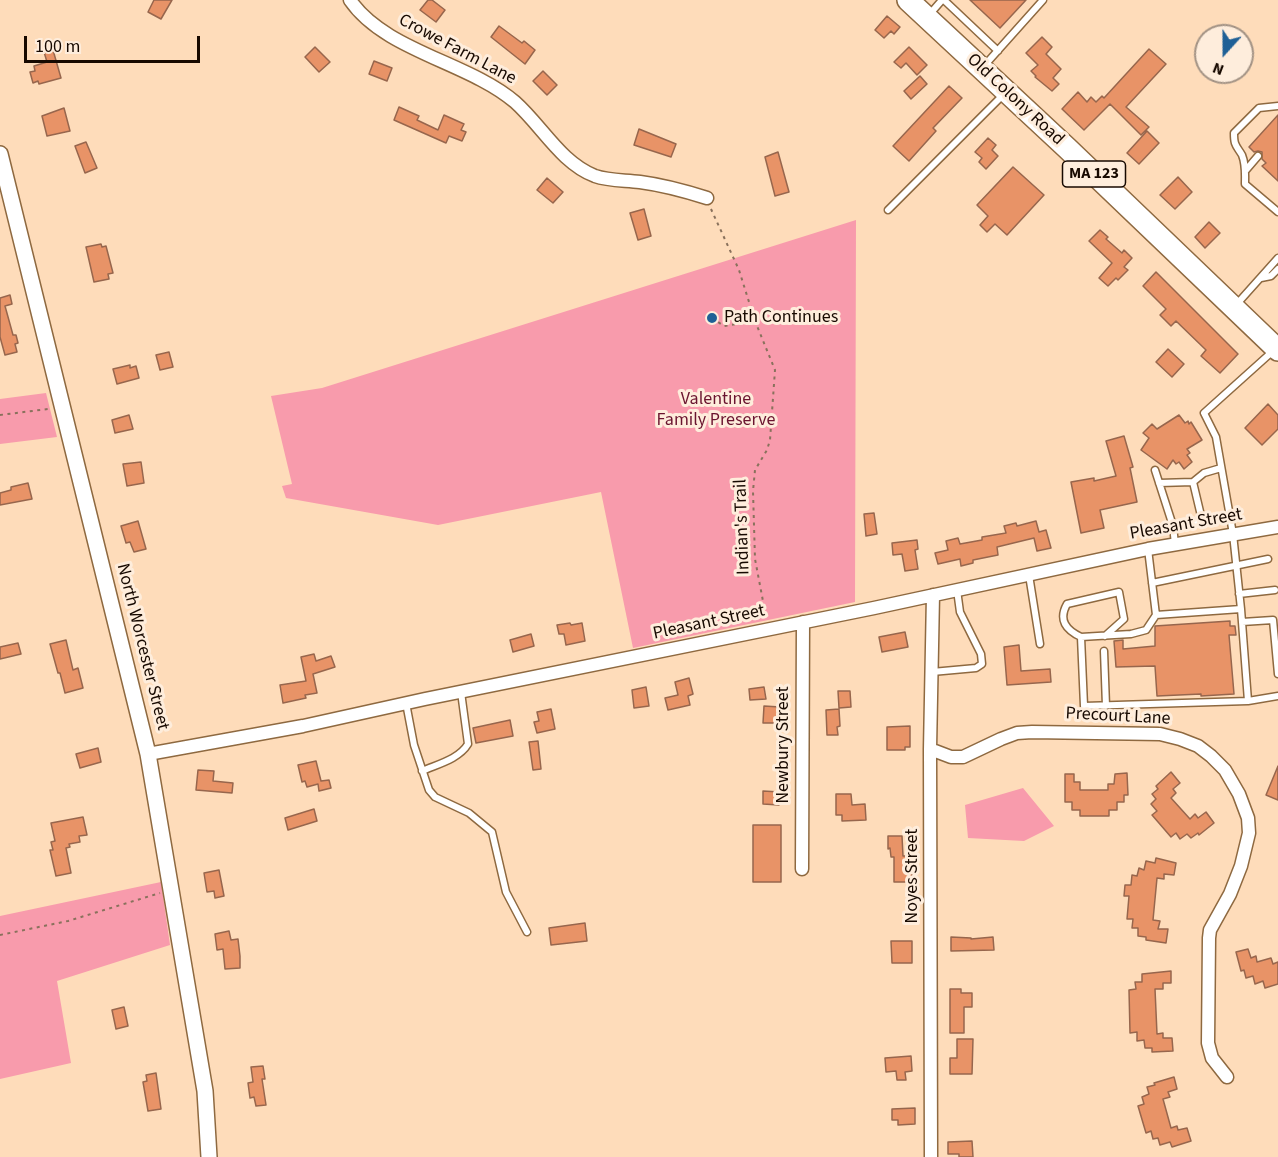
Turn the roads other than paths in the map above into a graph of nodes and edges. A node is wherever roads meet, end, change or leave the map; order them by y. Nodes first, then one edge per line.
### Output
1 (350, 0) edge
2 (908, 0) edge
3 (943, 0) edge
4 (1041, 1) edge
5 (927, 17) junction
6 (998, 51) junction
7 (982, 69) junction
8 (1006, 92) junction
9 (1278, 106) edge
10 (0, 154) edge
11 (1258, 156) dead end
12 (1246, 170) junction
13 (707, 198) road end
14 (1276, 207) edge
15 (888, 210) dead end
16 (1278, 258) edge
17 (1278, 269) edge
18 (1261, 278) junction
19 (1233, 307) junction
20 (1277, 349) edge
21 (1221, 468) junction
22 (1155, 470) dead end
23 (1193, 482) junction
24 (1159, 483) junction
25 (1230, 515) junction
26 (1202, 520) junction
27 (1173, 526) junction
28 (1278, 527) edge
29 (1233, 534) junction
30 (1175, 544) junction
31 (1148, 549) junction
32 (1268, 559) dead end
33 (1236, 566) junction
34 (1029, 574) junction
35 (1152, 583) junction
36 (957, 590) junction
37 (1275, 590) dead end
38 (1239, 594) junction
39 (933, 595) junction
40 (1241, 609) junction
41 (1156, 615) junction
42 (803, 622) junction
43 (1242, 622) junction
44 (1105, 636) junction
45 (1081, 637) junction
46 (1040, 644) dead end
47 (1104, 651) dead end
48 (931, 672) junction
49 (1278, 674) edge
50 (461, 693) junction
51 (1278, 696) edge
52 (1248, 701) junction
53 (406, 703) junction
54 (1106, 706) junction
55 (930, 749) junction
56 (148, 754) junction
57 (422, 771) junction
58 (802, 869) dead end
59 (527, 932) dead end
60 (1227, 1077) dead end
61 (209, 1157) edge
62 (931, 1157) edge

1 - 13 street, Crowe Farm Lane
2 - 5 highway, Old Colony Road / MA 123
3 - 5 lane
3 - 6 lane
4 - 6 lane
5 - 7 highway, Old Colony Road / MA 123
6 - 7 lane
7 - 8 highway, Old Colony Road / MA 123
8 - 15 lane
8 - 19 highway, Old Colony Road / MA 123
9 - 12 lane
10 - 56 street, North Worcester Street
11 - 12 lane
12 - 14 lane
16 - 18 lane
17 - 18 lane
18 - 19 lane
19 - 20 highway, Old Colony Road / MA 123
20 - 21 lane
21 - 23 lane
21 - 25 lane
22 - 24 lane
23 - 24 lane
23 - 26 lane
24 - 27 lane
25 - 26 lane
25 - 29 lane
26 - 27 lane
27 - 30 lane
28 - 29 street, Pleasant Street
29 - 30 street, Pleasant Street
29 - 33 lane
30 - 31 street, Pleasant Street
31 - 34 street, Pleasant Street
31 - 35 lane
32 - 33 lane
33 - 35 lane
33 - 38 lane
34 - 36 street, Pleasant Street
34 - 46 lane
35 - 41 lane
36 - 39 street, Pleasant Street
36 - 48 lane
37 - 38 lane
38 - 40 lane
39 - 42 street, Pleasant Street
39 - 48 street, Noyes Street
40 - 41 lane
40 - 43 lane
41 - 44 lane
42 - 50 street, Pleasant Street
42 - 58 street, Newbury Street
43 - 49 lane
43 - 52 lane
44 - 45 lane
44 - 45 lane
45 - 54 lane
47 - 54 lane
48 - 55 street, Noyes Street
50 - 53 street, Pleasant Street
50 - 57 lane
51 - 52 lane
52 - 54 lane
53 - 56 street, Pleasant Street
53 - 57 lane
55 - 60 street, Precourt Lane
55 - 62 street, Noyes Street
56 - 61 street, North Worcester Street
57 - 59 lane

